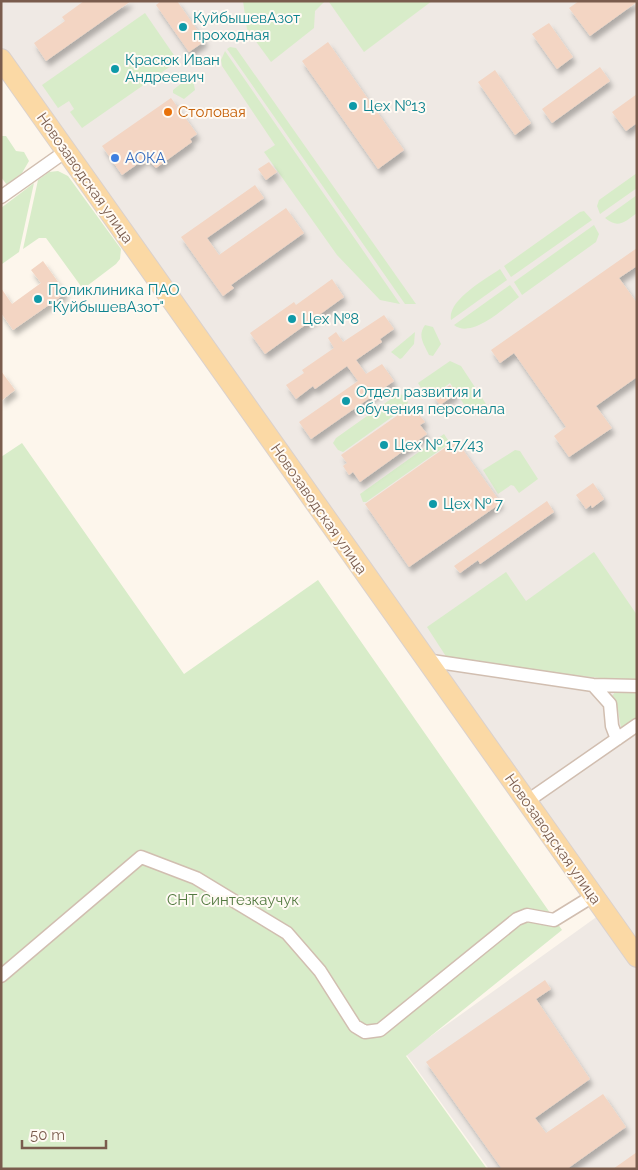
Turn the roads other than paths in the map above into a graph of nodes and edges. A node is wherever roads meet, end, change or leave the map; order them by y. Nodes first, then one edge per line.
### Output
1 (1, 59) edge
2 (66, 151) junction
3 (1, 197) edge
4 (425, 660) junction
5 (593, 685) junction
6 (637, 686) edge
7 (637, 725) edge
8 (617, 739) junction
9 (526, 802) junction
10 (593, 896) junction
11 (637, 957) edge
12 (1, 976) edge

1 - 2 main road, Новозаводская улица
2 - 3 street
2 - 4 main road, Новозаводская улица
4 - 5 street
4 - 9 main road, Новозаводская улица
5 - 6 street
5 - 8 street
7 - 8 street
8 - 9 street
9 - 10 main road, Новозаводская улица
10 - 11 main road, Новозаводская улица
10 - 12 street

